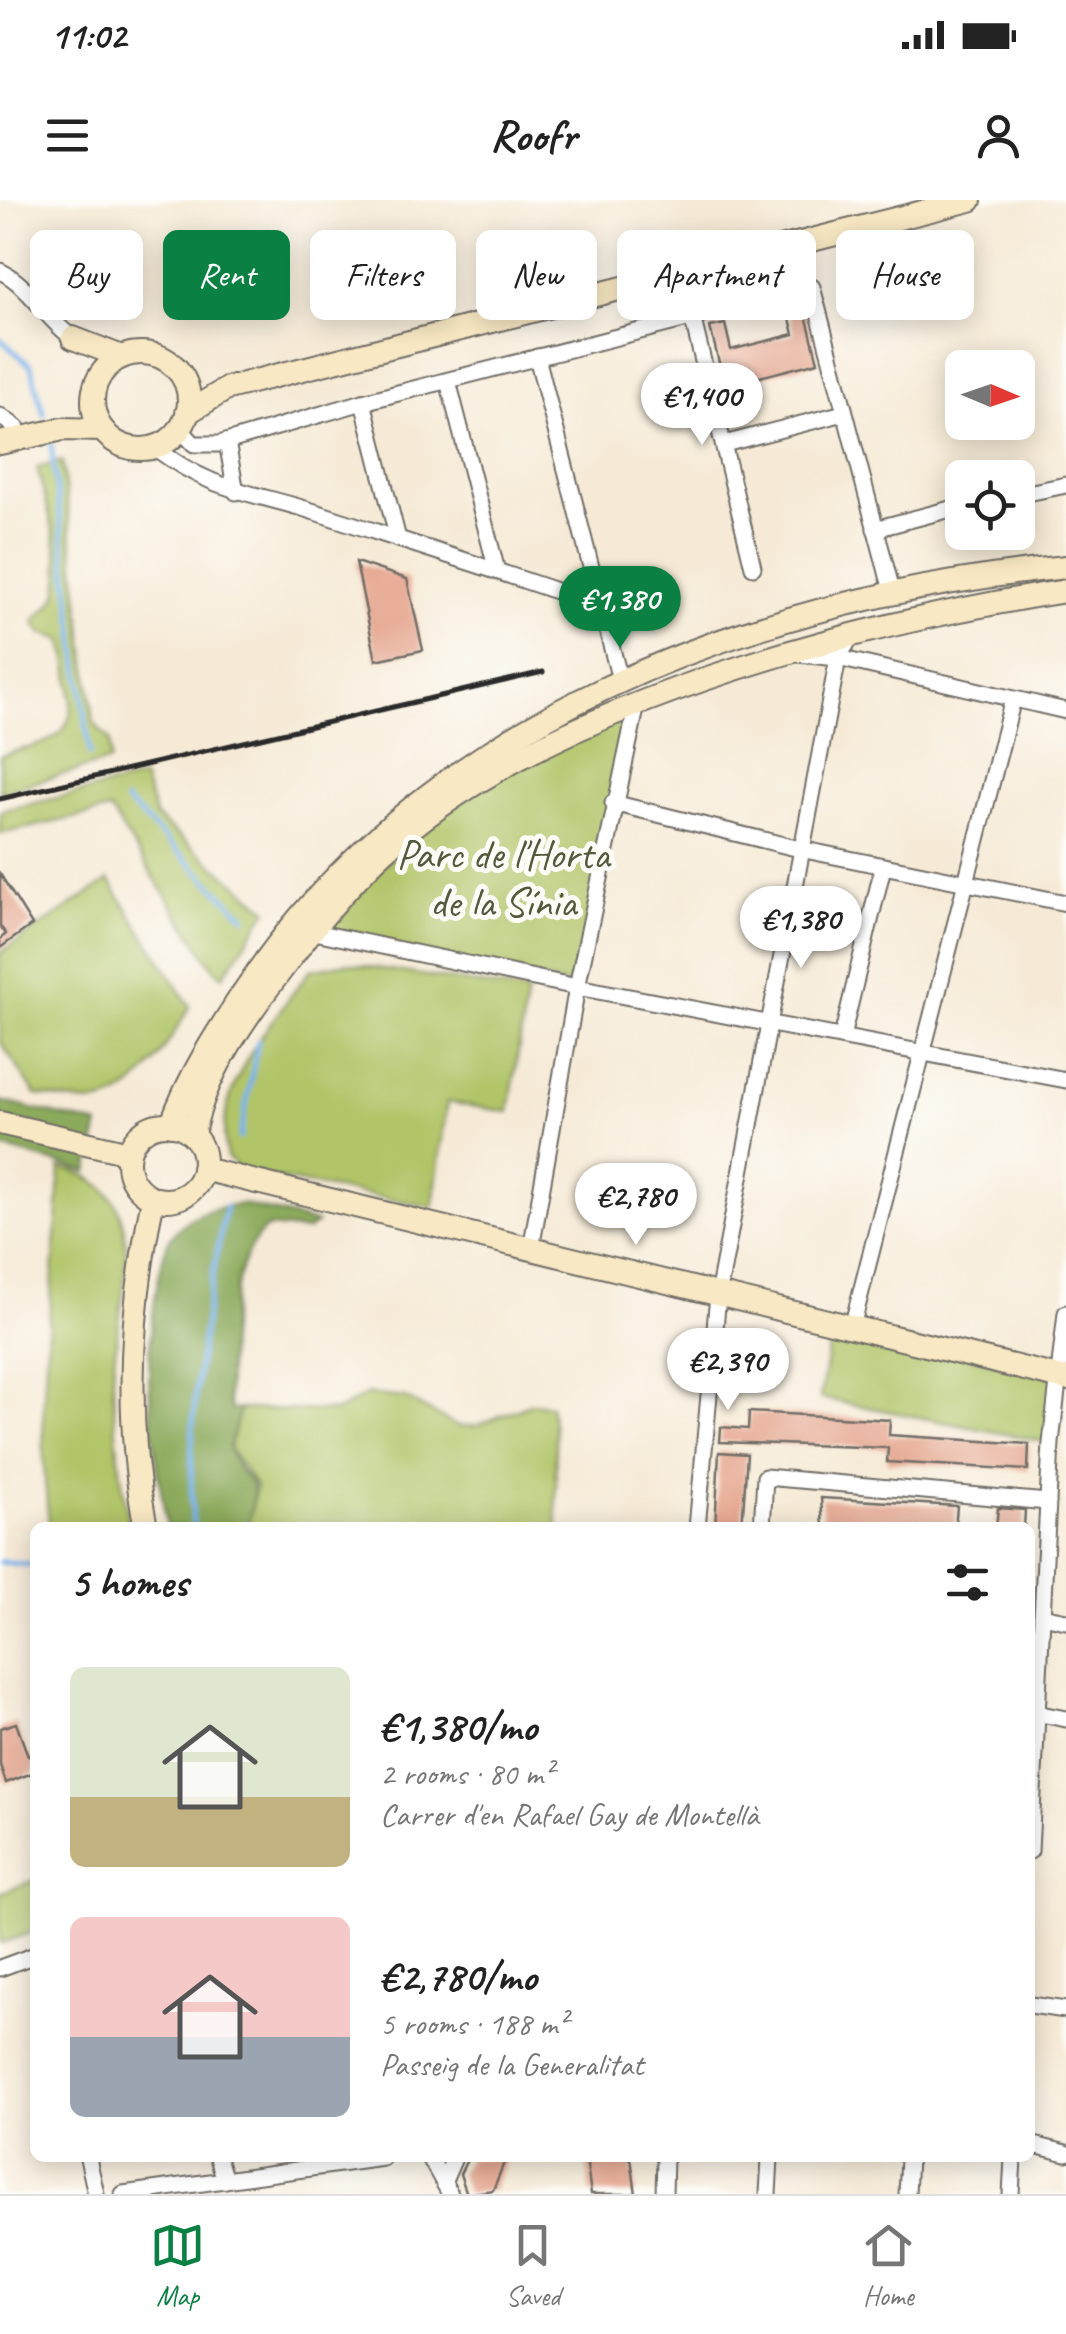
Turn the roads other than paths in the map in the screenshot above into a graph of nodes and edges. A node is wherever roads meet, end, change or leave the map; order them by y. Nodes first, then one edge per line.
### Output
1 (970, 200) edge
2 (0, 271) edge
3 (816, 303) edge
4 (693, 320) joint
5 (73, 338) junction
6 (122, 357) junction
7 (537, 358) junction
8 (182, 376) junction
9 (448, 381) junction
10 (96, 386) junction
11 (228, 388) junction
12 (363, 402) junction
13 (844, 413) junction
14 (2, 416) edge
15 (184, 421) junction
16 (63, 429) junction
17 (102, 430) junction
18 (9, 441) edge
19 (226, 442) junction
20 (724, 444) junction
21 (154, 447) junction
22 (1066, 484) edge
23 (1035, 490) edge
24 (236, 492) junction
25 (945, 511) edge
26 (875, 530) junction
27 (398, 539) junction
28 (753, 566) dead end
29 (1066, 567) edge
30 (497, 571) junction
31 (892, 590) junction
32 (1066, 591) edge
33 (606, 626) junction
34 (852, 635) junction
35 (789, 654) junction
36 (838, 658) junction
37 (620, 680) junction
38 (1012, 699) junction
39 (637, 704) junction
40 (1066, 711) edge
41 (613, 803) junction
42 (800, 850) junction
43 (883, 867) junction
44 (964, 884) junction
45 (1066, 903) edge
46 (310, 931) junction
47 (577, 987) junction
48 (768, 1024) junction
49 (842, 1037) junction
50 (925, 1053) junction
51 (1066, 1080) edge
52 (0, 1123) edge
53 (171, 1124) junction
54 (193, 1135) junction
55 (129, 1153) junction
56 (203, 1170) junction
57 (153, 1198) junction
58 (531, 1249) junction
59 (718, 1295) junction
60 (1066, 1313) edge
61 (852, 1328) junction
62 (1061, 1378) edge
63 (1048, 1502) junction
64 (145, 1522) edge
65 (698, 1522) edge
66 (762, 1522) edge
67 (1042, 1616) junction
68 (1066, 1621) edge
69 (1035, 1691) edge
70 (1035, 1713) edge
71 (1066, 1719) edge
72 (30, 1957) edge
73 (0, 1968) edge
74 (1035, 2006) edge
75 (1066, 2010) edge
76 (1035, 2145) edge
77 (1066, 2153) edge
78 (89, 2162) edge
79 (219, 2162) edge
80 (354, 2162) edge
81 (432, 2162) edge
82 (453, 2162) edge
83 (665, 2162) edge
84 (770, 2162) edge
85 (909, 2162) edge
86 (1013, 2162) edge
87 (225, 2180) junction
88 (447, 2188) edge
89 (96, 2194) edge
90 (126, 2194) edge
91 (664, 2194) edge
92 (768, 2194) edge
93 (907, 2194) edge
94 (1011, 2194) edge

1 - 11 street
2 - 5 street
3 - 13 street
4 - 7 street
4 - 20 street
5 - 6 street
5 - 10 street
6 - 8 street
6 - 10 street
7 - 9 street
7 - 33 street
8 - 11 street
8 - 15 street
9 - 12 street
9 - 30 street
10 - 16 street
10 - 17 street
11 - 15 street
12 - 19 street
12 - 27 street
13 - 20 street
13 - 26 street
14 - 18 street
15 - 19 street
15 - 21 street
16 - 17 street
16 - 18 street
17 - 21 street
19 - 24 street
20 - 28 street
21 - 24 street
22 - 23 street
24 - 27 street
25 - 26 street
26 - 31 street
27 - 30 street
29 - 31 street
30 - 33 street
31 - 37 street
32 - 34 street
33 - 37 street
34 - 35 street
34 - 36 street
35 - 36 street
35 - 39 street
36 - 38 street
36 - 42 street
37 - 53 street
38 - 40 street
38 - 44 street
39 - 41 street
39 - 46 street
41 - 42 street
41 - 47 street
42 - 43 street
42 - 48 street
43 - 44 street
43 - 49 street
44 - 45 street
44 - 50 street
46 - 47 street
46 - 54 street
47 - 48 street
47 - 58 street
48 - 49 street
48 - 59 street
49 - 50 street
50 - 51 street
50 - 61 street
52 - 55 street
53 - 54 street
53 - 55 street
54 - 56 street
55 - 57 street
56 - 57 street
56 - 58 street
57 - 64 street
58 - 59 street
59 - 61 street
59 - 65 street
60 - 62 street
61 - 62 street
62 - 63 street
63 - 66 street
63 - 67 street
67 - 68 street
67 - 69 street
70 - 71 street
72 - 73 street
74 - 75 street
76 - 77 street
78 - 89 street
79 - 87 street
80 - 87 street
81 - 88 street
82 - 88 street
83 - 91 street
84 - 92 street
85 - 93 street
86 - 94 street
87 - 90 street

